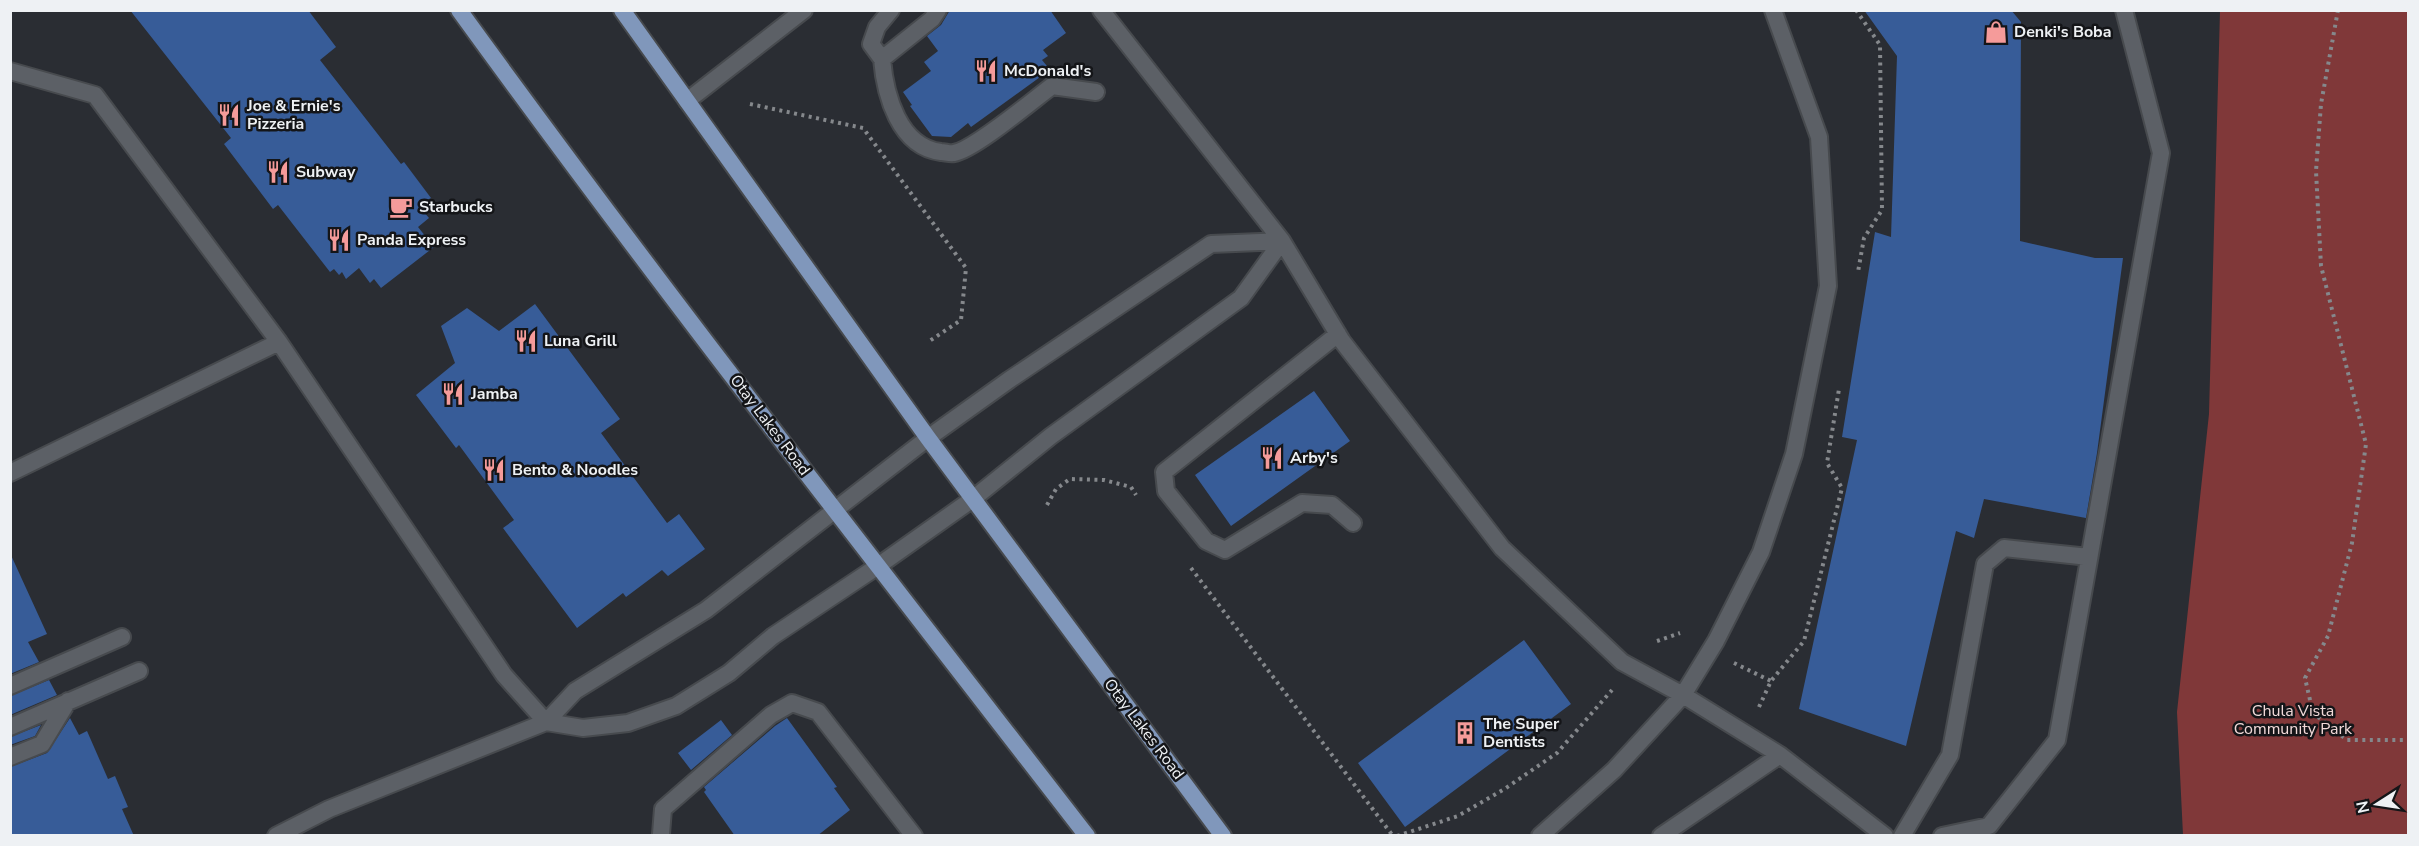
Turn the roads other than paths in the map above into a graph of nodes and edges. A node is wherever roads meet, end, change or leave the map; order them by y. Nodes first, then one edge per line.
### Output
1 (459, 10) edge
2 (622, 10) edge
3 (804, 10) edge
4 (891, 10) edge
5 (938, 10) edge
6 (1101, 10) edge
7 (1773, 10) edge
8 (2124, 10) edge
9 (882, 59) junction
10 (10, 71) edge
11 (1096, 92) dead end
12 (687, 101) junction
13 (1282, 241) junction
14 (1338, 334) junction
15 (279, 342) junction
16 (928, 438) junction
17 (10, 473) edge
18 (974, 498) junction
19 (834, 509) junction
20 (1353, 523) dead end
21 (2089, 557) junction
22 (878, 566) junction
23 (122, 637) dead end
24 (139, 671) dead end
25 (10, 686) edge
26 (1683, 695) junction
27 (68, 701) junction
28 (546, 722) junction
29 (10, 727) edge
30 (1780, 754) junction
31 (10, 757) edge
32 (662, 834) dead end
33 (276, 836) edge
34 (914, 836) edge
35 (1087, 836) edge
36 (1223, 836) edge
37 (1540, 836) edge
38 (1661, 836) edge
39 (1885, 836) edge
40 (1902, 836) edge
41 (1942, 836) edge

1 - 19 main road, Otay Lakes Road
2 - 12 main road, Otay Lakes Road
3 - 12 lane
4 - 9 lane
5 - 9 lane
6 - 13 lane
7 - 26 lane
8 - 21 lane
9 - 11 lane
10 - 15 lane
12 - 16 main road, Otay Lakes Road
13 - 14 lane
13 - 16 lane
13 - 18 lane
14 - 20 lane
14 - 26 lane
15 - 17 lane
15 - 28 lane
16 - 18 main road, Otay Lakes Road
16 - 19 lane
18 - 22 lane
18 - 36 main road, Otay Lakes Road
19 - 22 main road, Otay Lakes Road
19 - 28 lane
21 - 40 lane
21 - 41 lane
22 - 28 lane
22 - 35 main road, Otay Lakes Road
23 - 25 lane
24 - 27 lane
26 - 30 lane
26 - 37 lane
27 - 29 lane
27 - 31 lane
28 - 33 lane
30 - 38 lane
30 - 39 lane
32 - 34 lane

